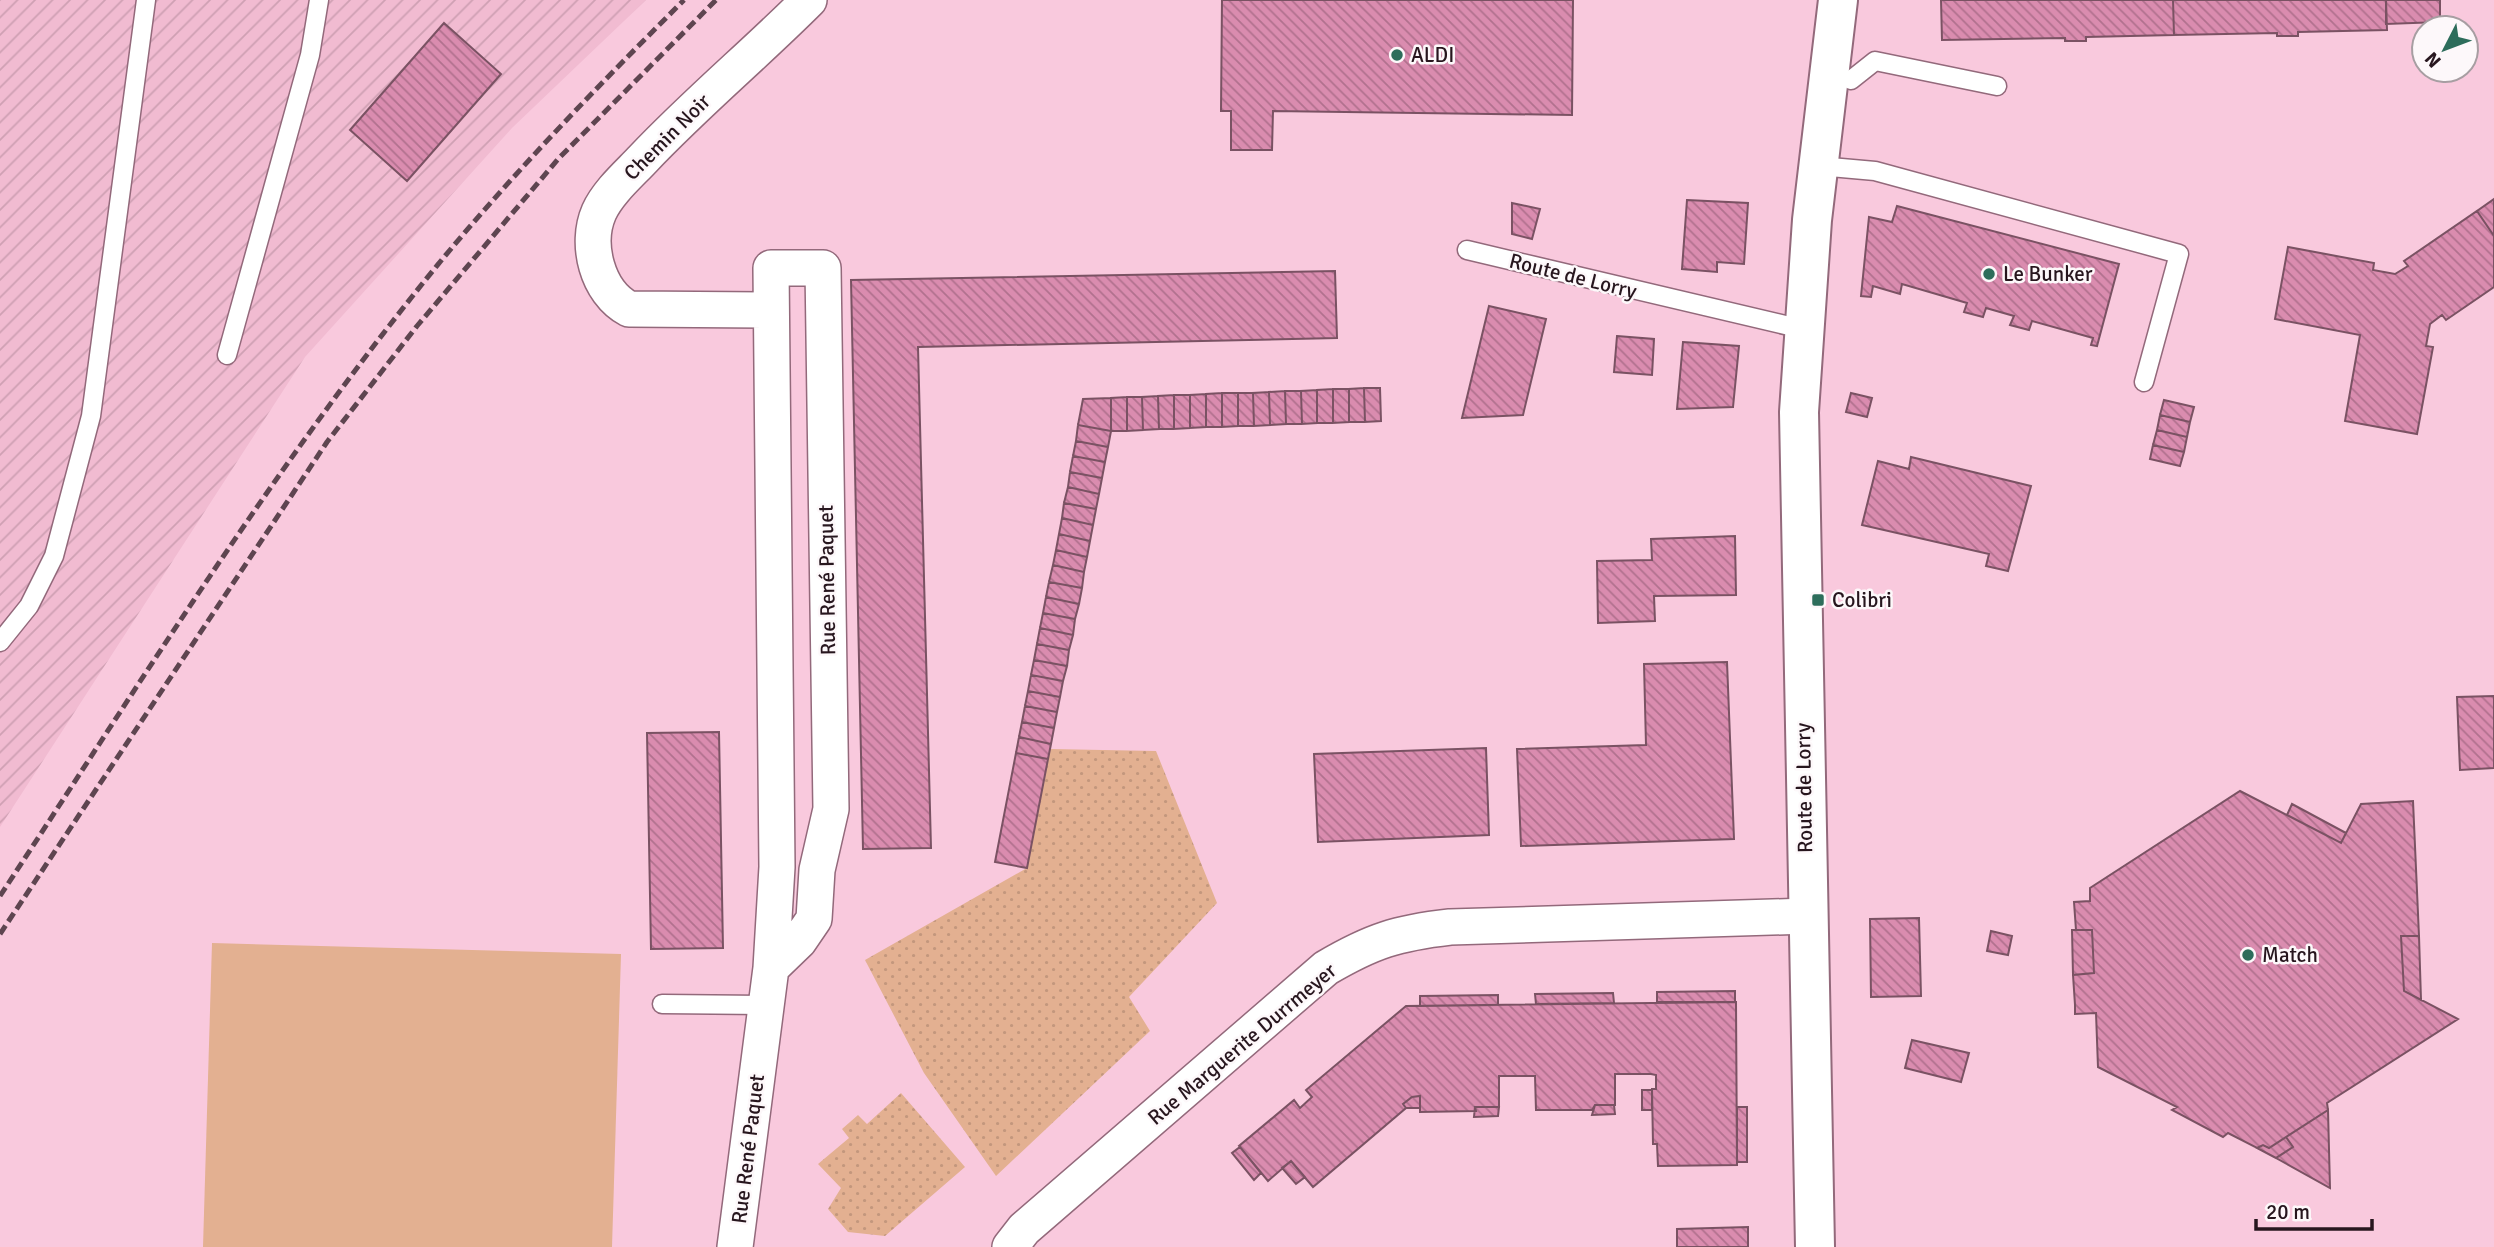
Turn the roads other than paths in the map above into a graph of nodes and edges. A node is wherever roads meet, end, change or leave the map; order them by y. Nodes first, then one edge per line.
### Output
1 (146, 0) edge
2 (319, 0) edge
3 (809, 0) edge
4 (1838, 0) edge
5 (1851, 80) dead end
6 (1997, 86) dead end
7 (1819, 166) junction
8 (1467, 250) dead end
9 (770, 310) junction
10 (1802, 329) junction
11 (227, 355) dead end
12 (2144, 382) dead end
13 (0, 642) edge
14 (1807, 916) junction
15 (771, 968) junction
16 (662, 1004) dead end
17 (767, 1005) junction
18 (736, 1247) edge
19 (1010, 1247) edge
20 (1815, 1247) edge

1 - 13 lane
2 - 11 lane
3 - 9 street, Chemin Noir
4 - 7 main road, Route de Lorry
5 - 6 lane
7 - 10 main road, Route de Lorry
7 - 12 lane
8 - 10 lane, Route de Lorry
9 - 15 street, Rue René Paquet
9 - 15 street, Rue René Paquet
10 - 14 main road, Route de Lorry
14 - 19 street, Rue Marguerite Durrmeyer
14 - 20 main road, Route de Lorry
15 - 17 street, Rue René Paquet
16 - 17 lane
17 - 18 street, Rue René Paquet

